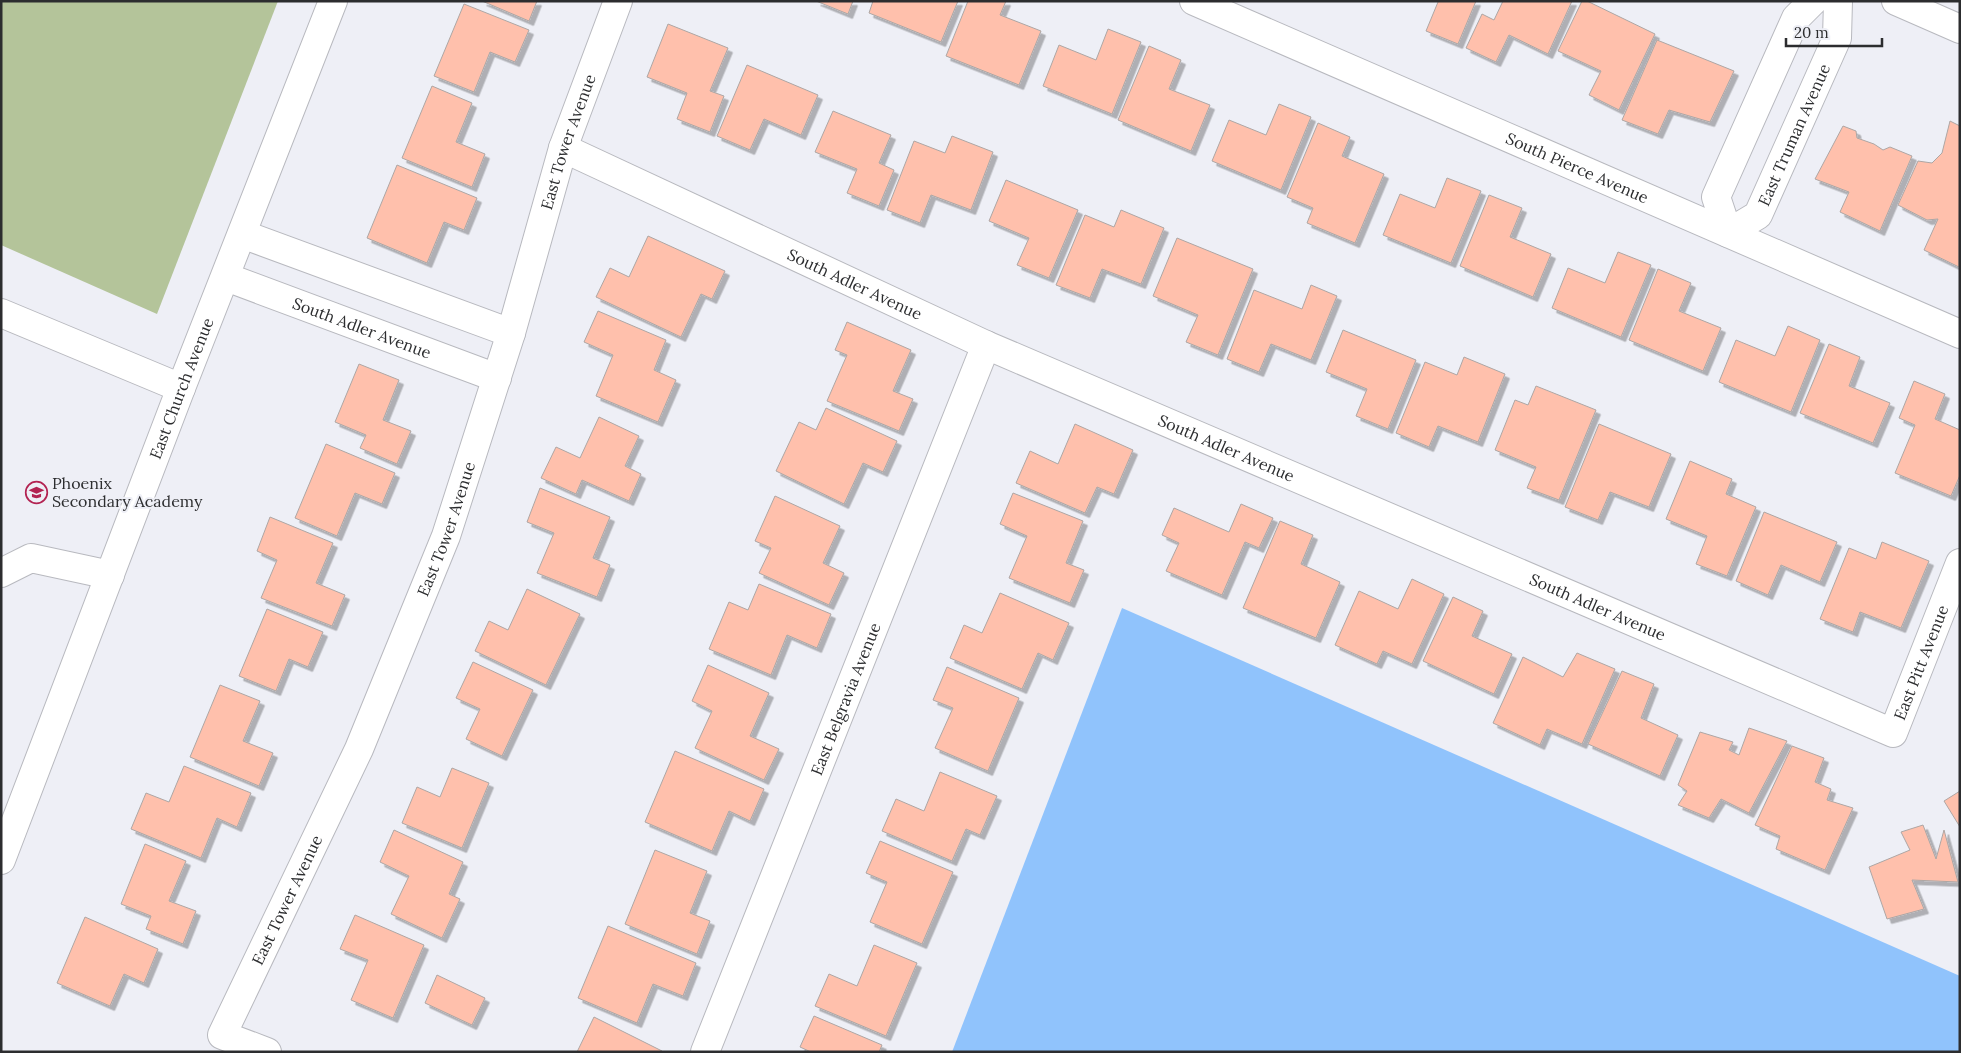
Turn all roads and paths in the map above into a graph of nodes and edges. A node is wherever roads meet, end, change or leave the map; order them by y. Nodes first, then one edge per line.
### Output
1 (333, 1) edge
2 (618, 1) edge
3 (1194, 1) edge
4 (1813, 1) edge
5 (1838, 1) edge
6 (1896, 1) edge
7 (1960, 29) edge
8 (563, 148) junction
9 (1728, 233) junction
10 (242, 234) junction
11 (226, 277) junction
12 (3, 319) edge
13 (511, 333) junction
14 (1960, 334) edge
15 (986, 345) junction
16 (497, 378) junction
17 (181, 388) junction
18 (1960, 563) edge
19 (1, 573) edge
20 (110, 575) junction
21 (1894, 733) joint
22 (1, 860) edge
23 (267, 1052) edge
24 (705, 1052) edge

1 - 10 street, East Church Avenue
2 - 8 street, East Tower Avenue
3 - 9 street, South Pierce Avenue
4 - 9 street
5 - 9 street, East Truman Avenue
6 - 7 street
8 - 13 street, East Tower Avenue
8 - 15 street, South Adler Avenue
9 - 14 street, South Pierce Avenue
10 - 11 street, East Church Avenue
10 - 13 street
11 - 16 street, South Adler Avenue
11 - 17 street, East Church Avenue
12 - 17 street
13 - 16 street, East Tower Avenue
15 - 21 street, South Adler Avenue
15 - 24 street, East Belgravia Avenue
16 - 23 street, East Tower Avenue
17 - 20 street, East Church Avenue
18 - 21 street, East Pitt Avenue
19 - 20 street
20 - 22 street, East Church Avenue

